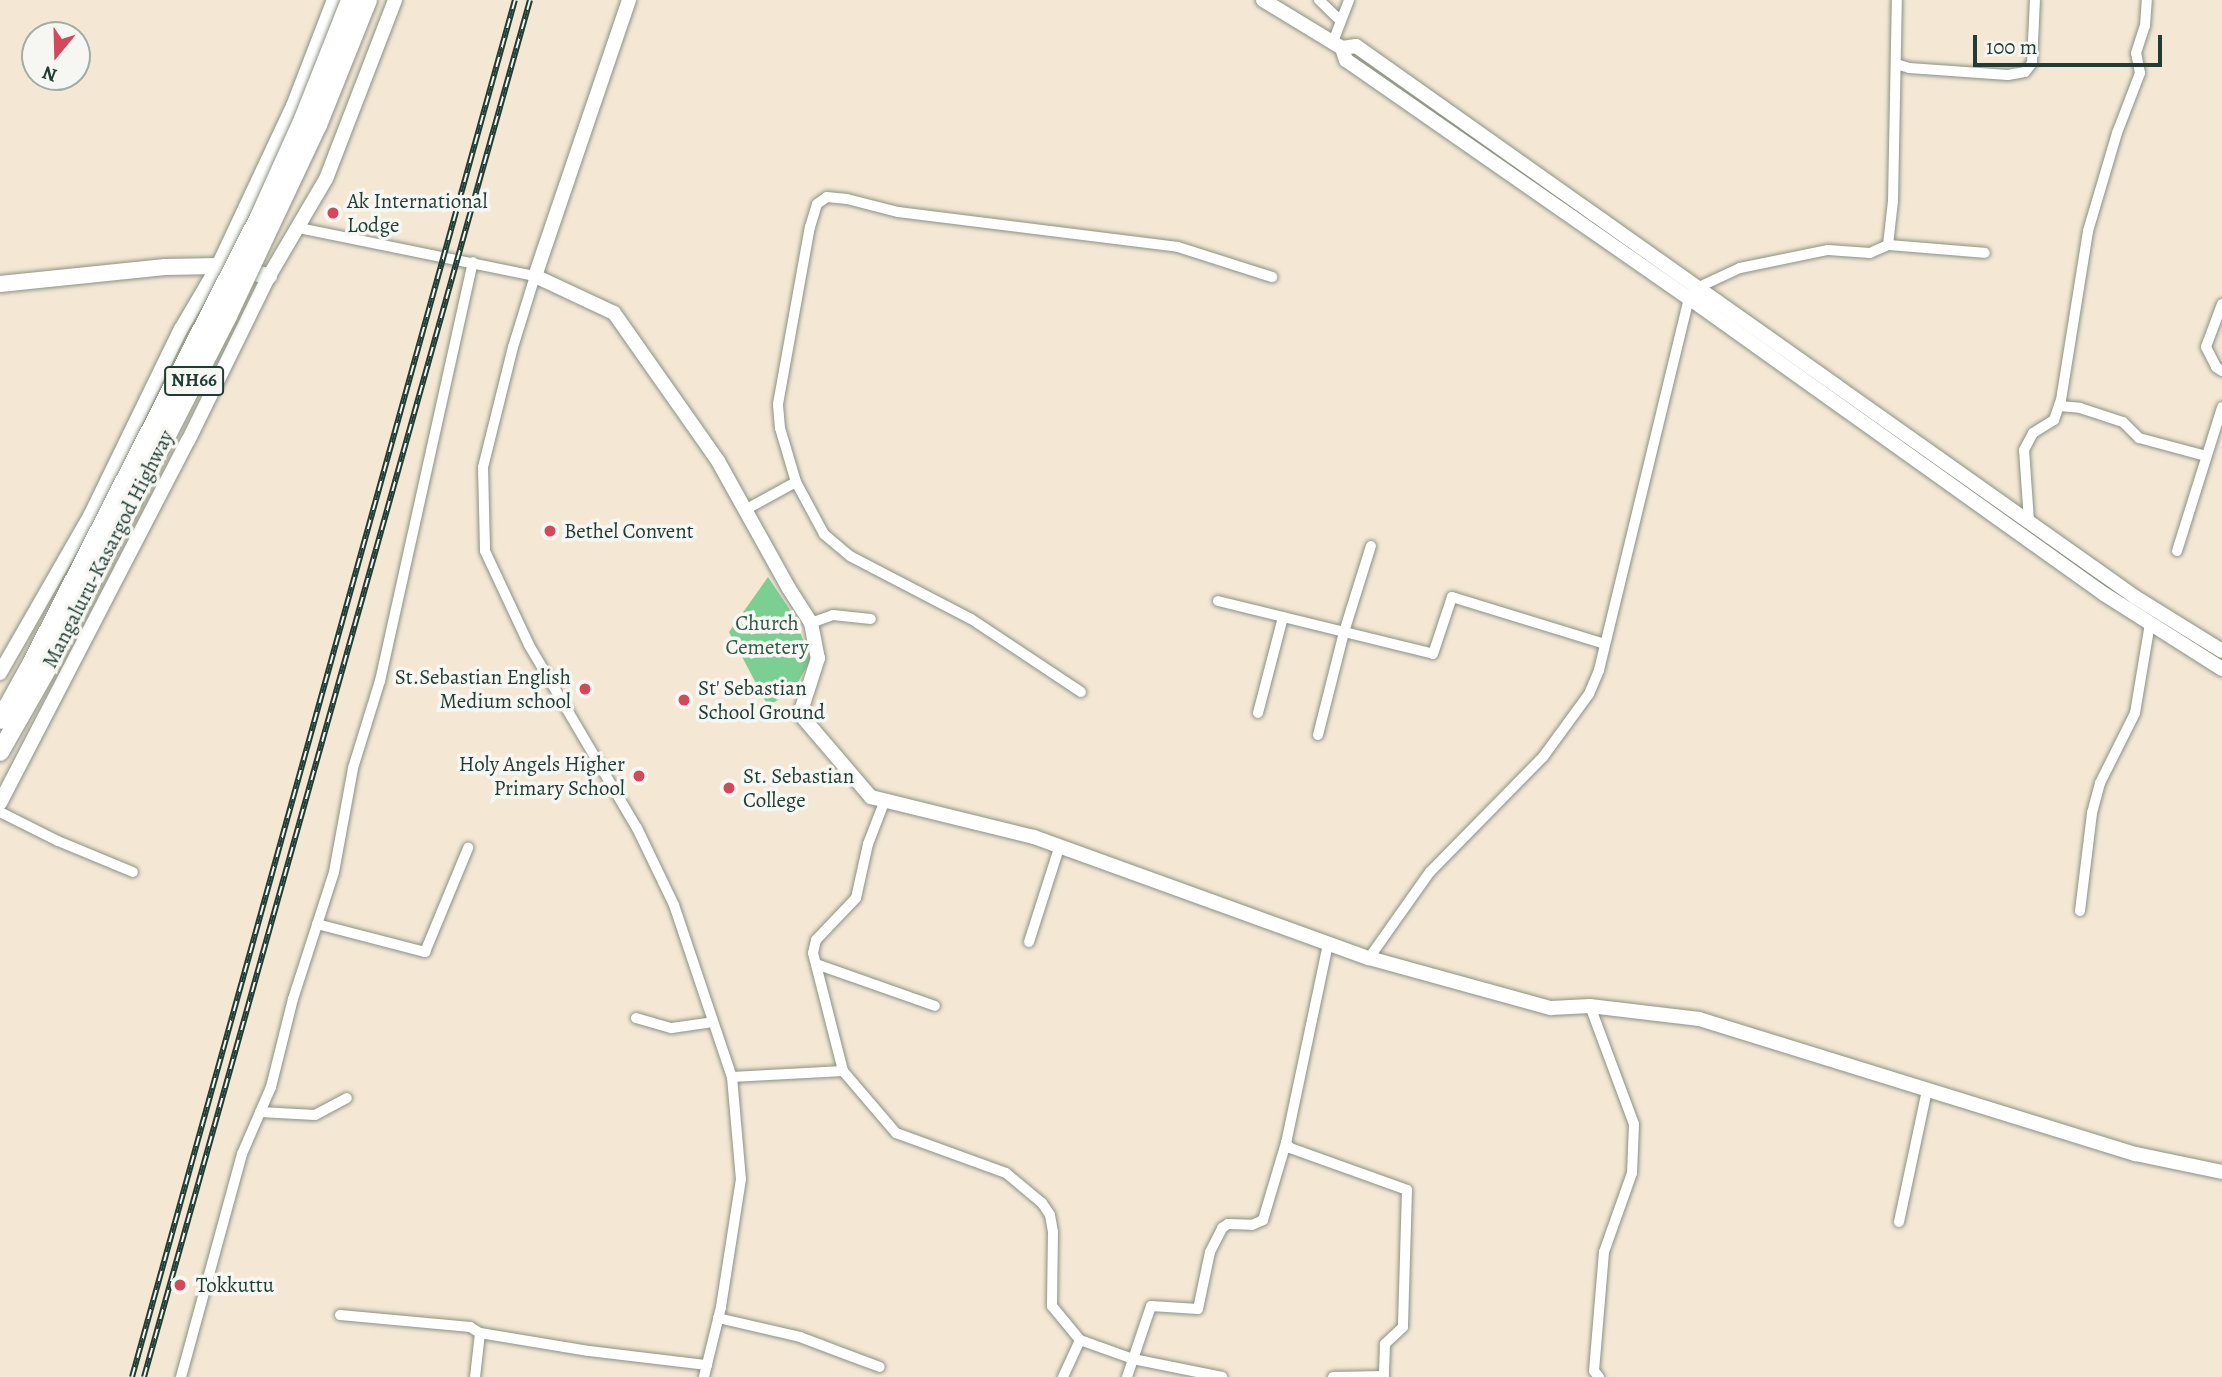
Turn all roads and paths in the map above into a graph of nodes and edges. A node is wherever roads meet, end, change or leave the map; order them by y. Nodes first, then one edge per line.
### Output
1 (334, 0) edge
2 (350, 0) edge
3 (368, 0) edge
4 (395, 0) edge
5 (629, 0) edge
6 (1264, 0) edge
7 (1319, 0) edge
8 (1349, 0) edge
9 (1897, 0) edge
10 (2035, 0) edge
11 (2147, 0) edge
12 (1341, 21) junction
13 (1337, 45) junction
14 (1896, 64) junction
15 (299, 228) junction
16 (1888, 245) junction
17 (1985, 253) dead end
18 (473, 261) junction
19 (218, 266) junction
20 (269, 276) junction
21 (535, 276) junction
22 (1272, 277) dead end
23 (0, 284) edge
24 (1694, 293) junction
25 (2222, 304) edge
26 (2222, 371) edge
27 (2059, 406) junction
28 (2222, 407) edge
29 (2206, 456) junction
30 (796, 482) junction
31 (745, 510) junction
32 (2029, 521) junction
33 (1371, 546) dead end
34 (2177, 551) dead end
35 (1218, 601) dead end
36 (2147, 616) junction
37 (1283, 617) junction
38 (871, 619) dead end
39 (811, 622) junction
40 (1344, 632) junction
41 (1605, 644) junction
42 (2222, 651) edge
43 (2222, 669) edge
44 (0, 673) edge
45 (1081, 692) dead end
46 (1258, 713) dead end
47 (0, 720) edge
48 (1318, 736) dead end
49 (0, 752) edge
50 (885, 800) junction
51 (0, 803) edge
52 (0, 812) edge
53 (468, 848) dead end
54 (1059, 848) junction
55 (133, 872) dead end
56 (2080, 911) dead end
57 (317, 924) junction
58 (1028, 942) dead end
59 (1328, 944) junction
60 (1369, 958) junction
61 (816, 964) junction
62 (935, 1006) dead end
63 (1590, 1006) junction
64 (636, 1018) dead end
65 (713, 1022) junction
66 (843, 1071) junction
67 (732, 1077) junction
68 (1927, 1090) junction
69 (347, 1098) dead end
70 (260, 1112) junction
71 (1286, 1143) junction
72 (2222, 1172) edge
73 (1899, 1222) dead end
74 (340, 1315) dead end
75 (718, 1318) junction
76 (480, 1333) junction
77 (1080, 1340) junction
78 (1133, 1359) junction
79 (707, 1365) junction
80 (880, 1367) dead end
81 (181, 1377) edge
82 (475, 1377) edge
83 (704, 1377) edge
84 (1063, 1377) edge
85 (1127, 1377) edge
86 (1222, 1377) edge
87 (1333, 1377) edge
88 (1384, 1377) edge
89 (1599, 1377) edge

1 - 19 street
2 - 47 highway, Mangaluru-Kasargod Highway / NH66, bridge
3 - 49 highway, Mangaluru-Kasargod Highway / NH66, bridge
4 - 15 street
5 - 21 street
6 - 13 street
7 - 12 street
8 - 12 street
9 - 14 street
10 - 14 street
11 - 27 street
12 - 13 street
13 - 24 street
14 - 16 street
15 - 18 street
15 - 20 street
16 - 17 street
16 - 24 street
18 - 21 street
18 - 57 street
19 - 20 main road
19 - 23 main road
19 - 44 street
20 - 51 street
21 - 31 street
21 - 65 street
22 - 30 street
24 - 32 street
24 - 36 street
24 - 41 street
25 - 26 street
27 - 29 street
27 - 32 street
28 - 29 street
29 - 34 street
30 - 31 street
30 - 45 street
31 - 39 street
32 - 36 street
33 - 40 street
35 - 37 street
36 - 42 street
36 - 43 street
36 - 56 street
37 - 40 street
37 - 46 street
38 - 39 street
39 - 50 street
40 - 41 street
40 - 48 street
41 - 60 street
50 - 54 street
50 - 61 street
52 - 55 street
53 - 57 street
54 - 58 street
54 - 59 street
57 - 70 street
59 - 60 street
59 - 71 street
60 - 63 street
61 - 62 street
61 - 66 street
63 - 68 street
63 - 89 street
64 - 65 street
65 - 67 street
66 - 67 street
66 - 77 street
67 - 75 street
68 - 72 street
68 - 73 street
69 - 70 street
70 - 81 street
71 - 78 street
71 - 88 street
74 - 76 street
75 - 79 street
75 - 80 street
76 - 79 street
76 - 82 street
77 - 78 street
77 - 84 street
78 - 85 street
78 - 86 street
79 - 83 street
87 - 88 street

